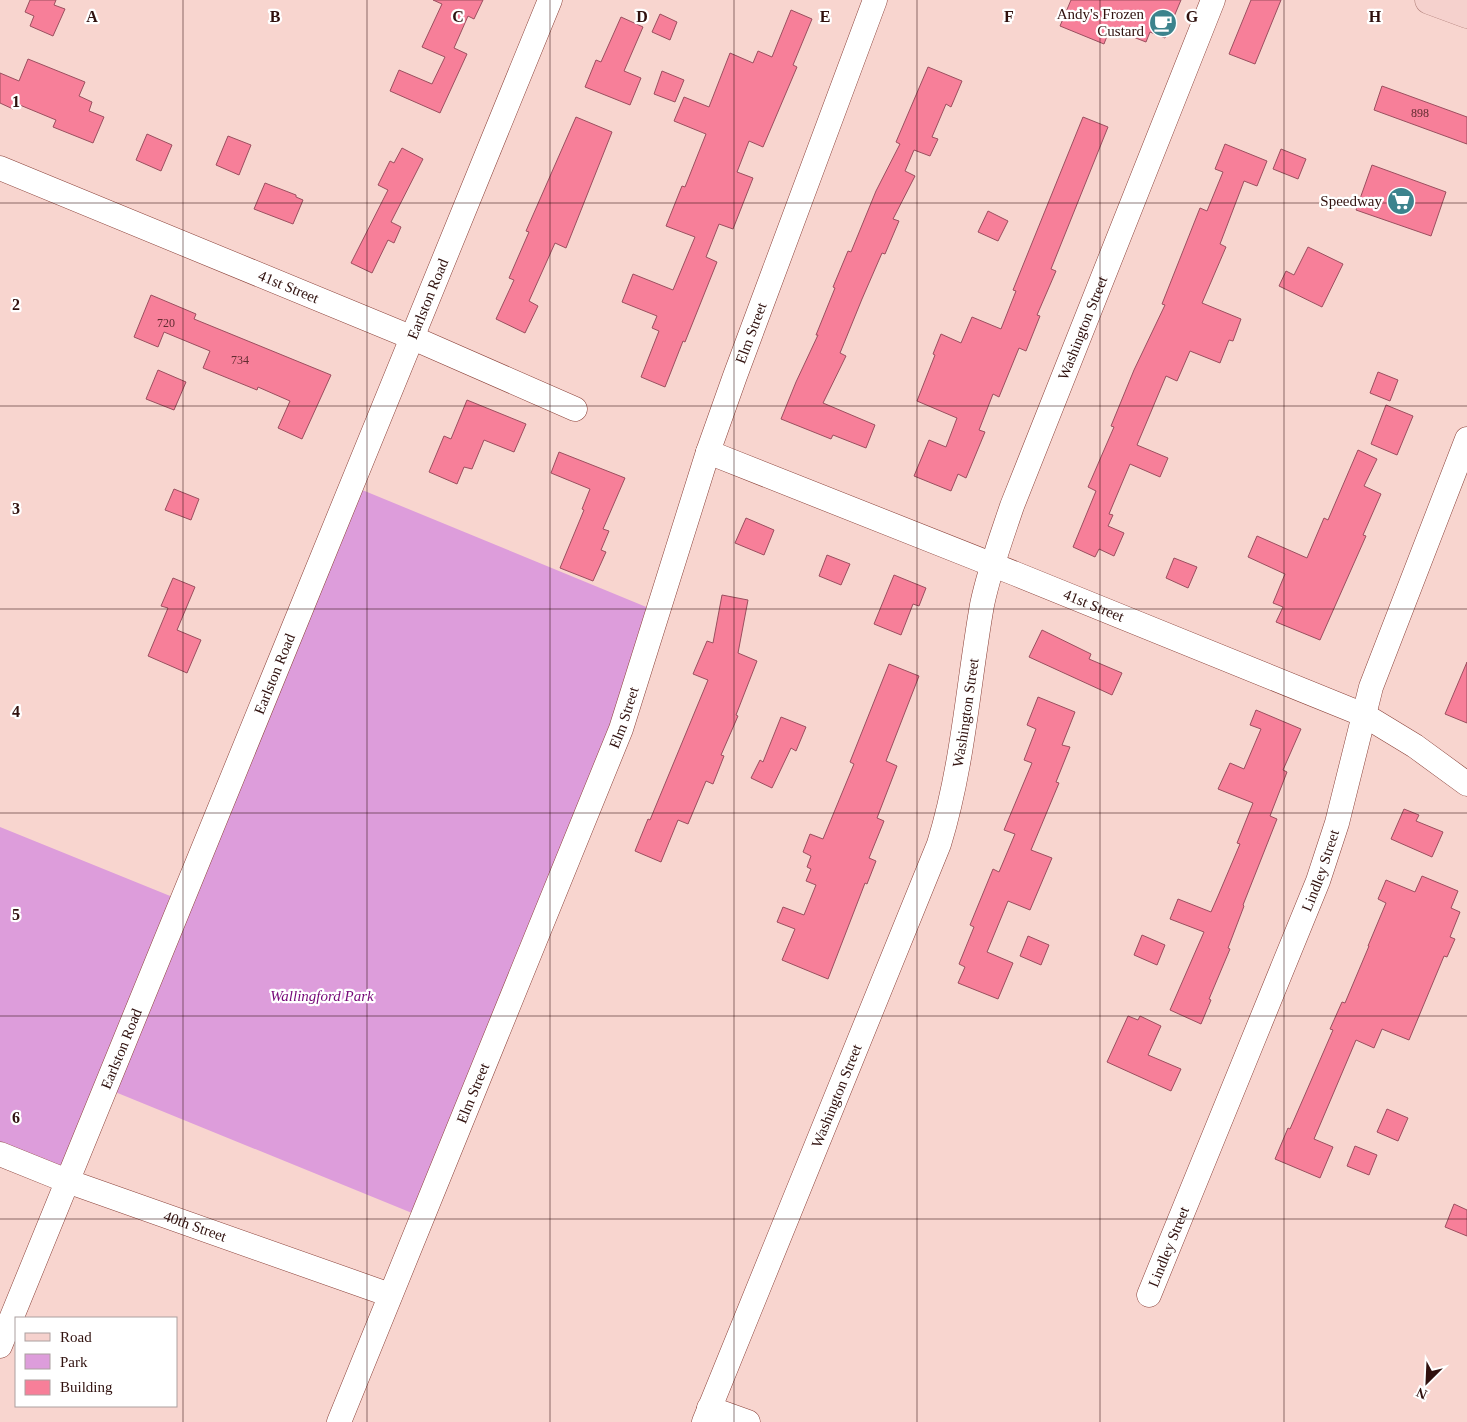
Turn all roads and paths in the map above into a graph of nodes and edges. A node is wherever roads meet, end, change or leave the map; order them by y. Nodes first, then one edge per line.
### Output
1 (550, 0) edge
2 (875, 0) edge
3 (1212, 0) edge
4 (1429, 0) edge
5 (1467, 14) edge
6 (0, 168) edge
7 (413, 338) junction
8 (575, 409) dead end
9 (1467, 439) edge
10 (708, 452) junction
11 (992, 564) junction
12 (1364, 715) junction
13 (1467, 784) edge
14 (0, 1154) edge
15 (68, 1181) junction
16 (390, 1295) junction
17 (1149, 1295) dead end
18 (0, 1346) edge
19 (706, 1415) edge
20 (339, 1422) edge
21 (748, 1422) edge

1 - 7 street, Earlston Road
2 - 10 street, Elm Street
3 - 11 street, Washington Street
4 - 5 main road
6 - 7 street, 41st Street
7 - 8 street, 41st Street
7 - 15 street, Earlston Road
9 - 12 street, Lindley Street
10 - 11 street, 41st Street
10 - 16 street, Elm Street
11 - 12 street, 41st Street
11 - 19 street, Washington Street
12 - 13 street, 41st Street
12 - 17 street, Lindley Street
14 - 15 street, 40th Street
15 - 16 street, 40th Street
15 - 18 street, Earlston Road
16 - 20 street, Elm Street
19 - 21 street

